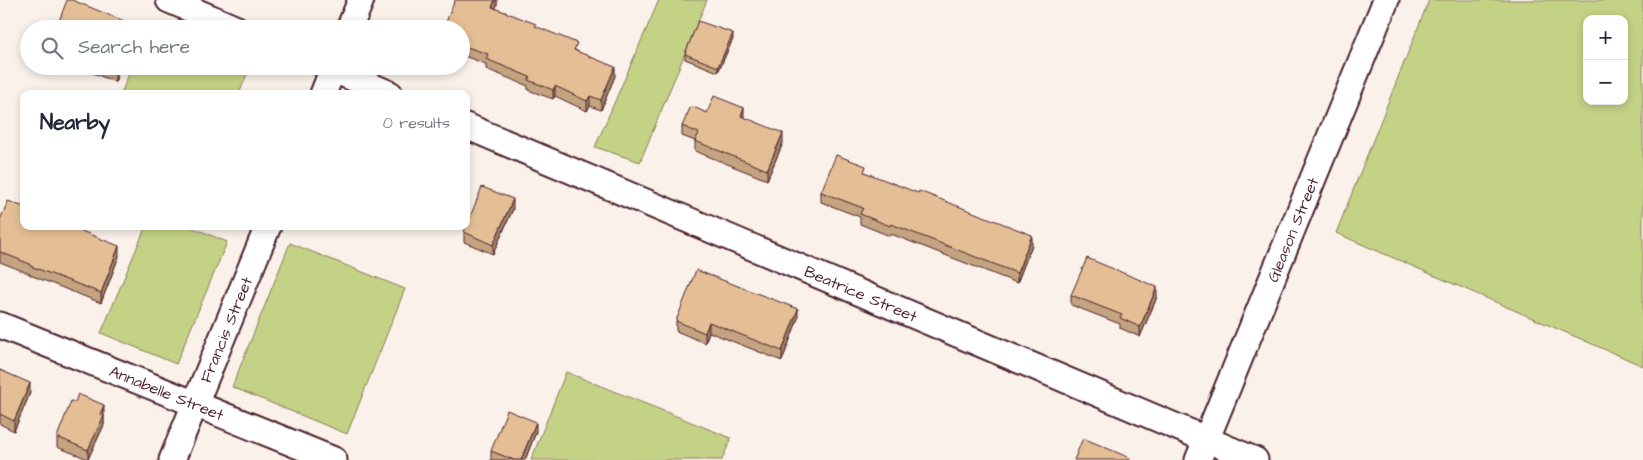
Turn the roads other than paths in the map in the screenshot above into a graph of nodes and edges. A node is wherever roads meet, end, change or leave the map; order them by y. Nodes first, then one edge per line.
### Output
1 (169, 0) edge
2 (361, 0) edge
3 (1386, 0) edge
4 (216, 20) edge
5 (353, 20) edge
6 (329, 75) edge
7 (348, 75) edge
8 (324, 90) edge
9 (381, 90) edge
10 (470, 128) edge
11 (266, 230) edge
12 (0, 325) edge
13 (195, 404) junction
14 (1203, 450) edge
15 (172, 460) edge
16 (334, 460) edge
17 (1255, 460) edge

1 - 4 street
2 - 5 street
3 - 14 street, Gleason Street
6 - 8 street
7 - 9 street
10 - 14 street, Beatrice Street
11 - 13 street, Francis Street
12 - 13 street, Annabelle Street
13 - 15 street, Francis Street
13 - 16 street, Annabelle Street
14 - 17 street, Beatrice Street

